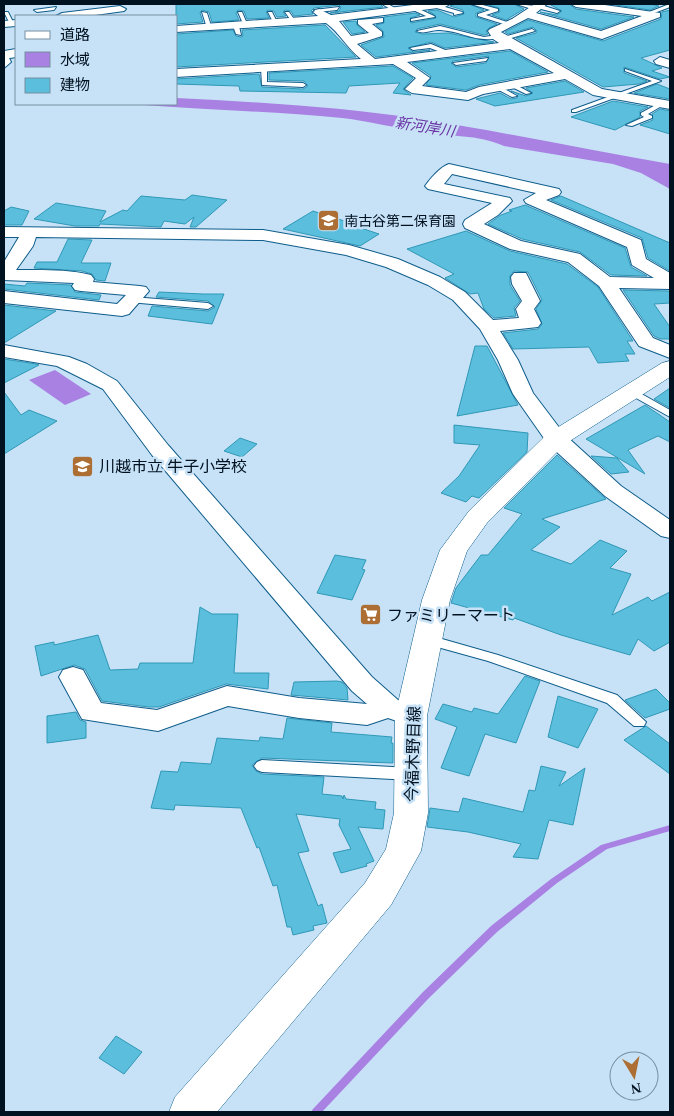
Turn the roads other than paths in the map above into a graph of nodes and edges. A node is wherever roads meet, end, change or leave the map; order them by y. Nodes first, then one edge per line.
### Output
1 (385, 4) edge
2 (474, 4) edge
3 (585, 4) edge
4 (435, 5) edge
5 (91, 7) edge
6 (313, 7) edge
7 (532, 7) edge
8 (337, 8) dead end
9 (37, 10) dead end
10 (121, 10) edge
11 (56, 11) edge
12 (396, 11) junction
13 (557, 11) dead end
14 (670, 11) edge
15 (204, 13) dead end
16 (240, 13) dead end
17 (456, 14) dead end
18 (652, 14) junction
19 (374, 17) junction
20 (329, 19) junction
21 (510, 24) junction
22 (392, 27) dead end
23 (241, 28) junction
24 (215, 29) junction
25 (182, 31) edge
26 (420, 31) dead end
27 (532, 31) dead end
28 (348, 40) junction
29 (503, 40) junction
30 (413, 48) dead end
31 (451, 55) junction
32 (486, 59) dead end
33 (395, 60) junction
34 (474, 60) junction
35 (372, 63) junction
36 (269, 66) junction
37 (464, 67) dead end
38 (627, 70) dead end
39 (179, 74) edge
40 (566, 75) junction
41 (303, 85) dead end
42 (513, 90) junction
43 (528, 93) dead end
44 (614, 96) junction
45 (666, 104) edge
46 (574, 111) dead end
47 (630, 125) dead end
48 (4, 232) edge
49 (29, 232) junction
50 (4, 275) edge
51 (520, 277) dead end
52 (670, 280) edge
53 (606, 282) junction
54 (670, 284) edge
55 (4, 297) edge
56 (132, 300) junction
57 (208, 306) dead end
58 (488, 326) junction
59 (4, 351) edge
60 (670, 352) edge
61 (670, 368) edge
62 (631, 391) junction
63 (670, 414) edge
64 (556, 439) junction
65 (670, 531) edge
66 (428, 640) junction
67 (74, 677) dead end
68 (399, 711) junction
69 (639, 722) dead end
70 (262, 766) dead end
71 (411, 774) junction
72 (190, 1112) edge

1 - 12 lane
2 - 21 lane
3 - 18 street
4 - 12 street
4 - 17 lane
5 - 10 street
5 - 11 street
6 - 8 lane
6 - 20 street
7 - 13 lane
7 - 18 street
7 - 21 street
9 - 11 lane
12 - 19 street
14 - 18 street
15 - 24 lane
16 - 23 lane
19 - 20 street
19 - 22 street
19 - 28 street
20 - 23 street
20 - 28 street
21 - 29 street
23 - 24 street
24 - 25 street
26 - 29 lane
27 - 29 lane
28 - 35 street
29 - 31 street
29 - 40 street
30 - 31 lane
31 - 33 street
31 - 34 lane
31 - 34 lane
31 - 37 lane
32 - 34 lane
33 - 35 street
33 - 42 street
35 - 36 street
36 - 39 street
36 - 41 lane
38 - 44 lane
40 - 42 street
40 - 44 street
42 - 43 lane
44 - 45 street
44 - 46 lane
45 - 47 lane
48 - 49 street
49 - 50 street
49 - 58 street
50 - 56 street
51 - 58 street
52 - 53 street
53 - 54 street
53 - 60 street
55 - 56 street
56 - 57 lane
58 - 64 street
59 - 68 street
61 - 62 main road, 今福木野目線
62 - 63 lane
62 - 64 main road, 今福木野目線
64 - 65 street
64 - 66 main road, 今福木野目線
66 - 68 main road, 今福木野目線
66 - 69 lane
67 - 68 street
68 - 71 main road, 今福木野目線
70 - 71 lane
71 - 72 main road, 今福木野目線

